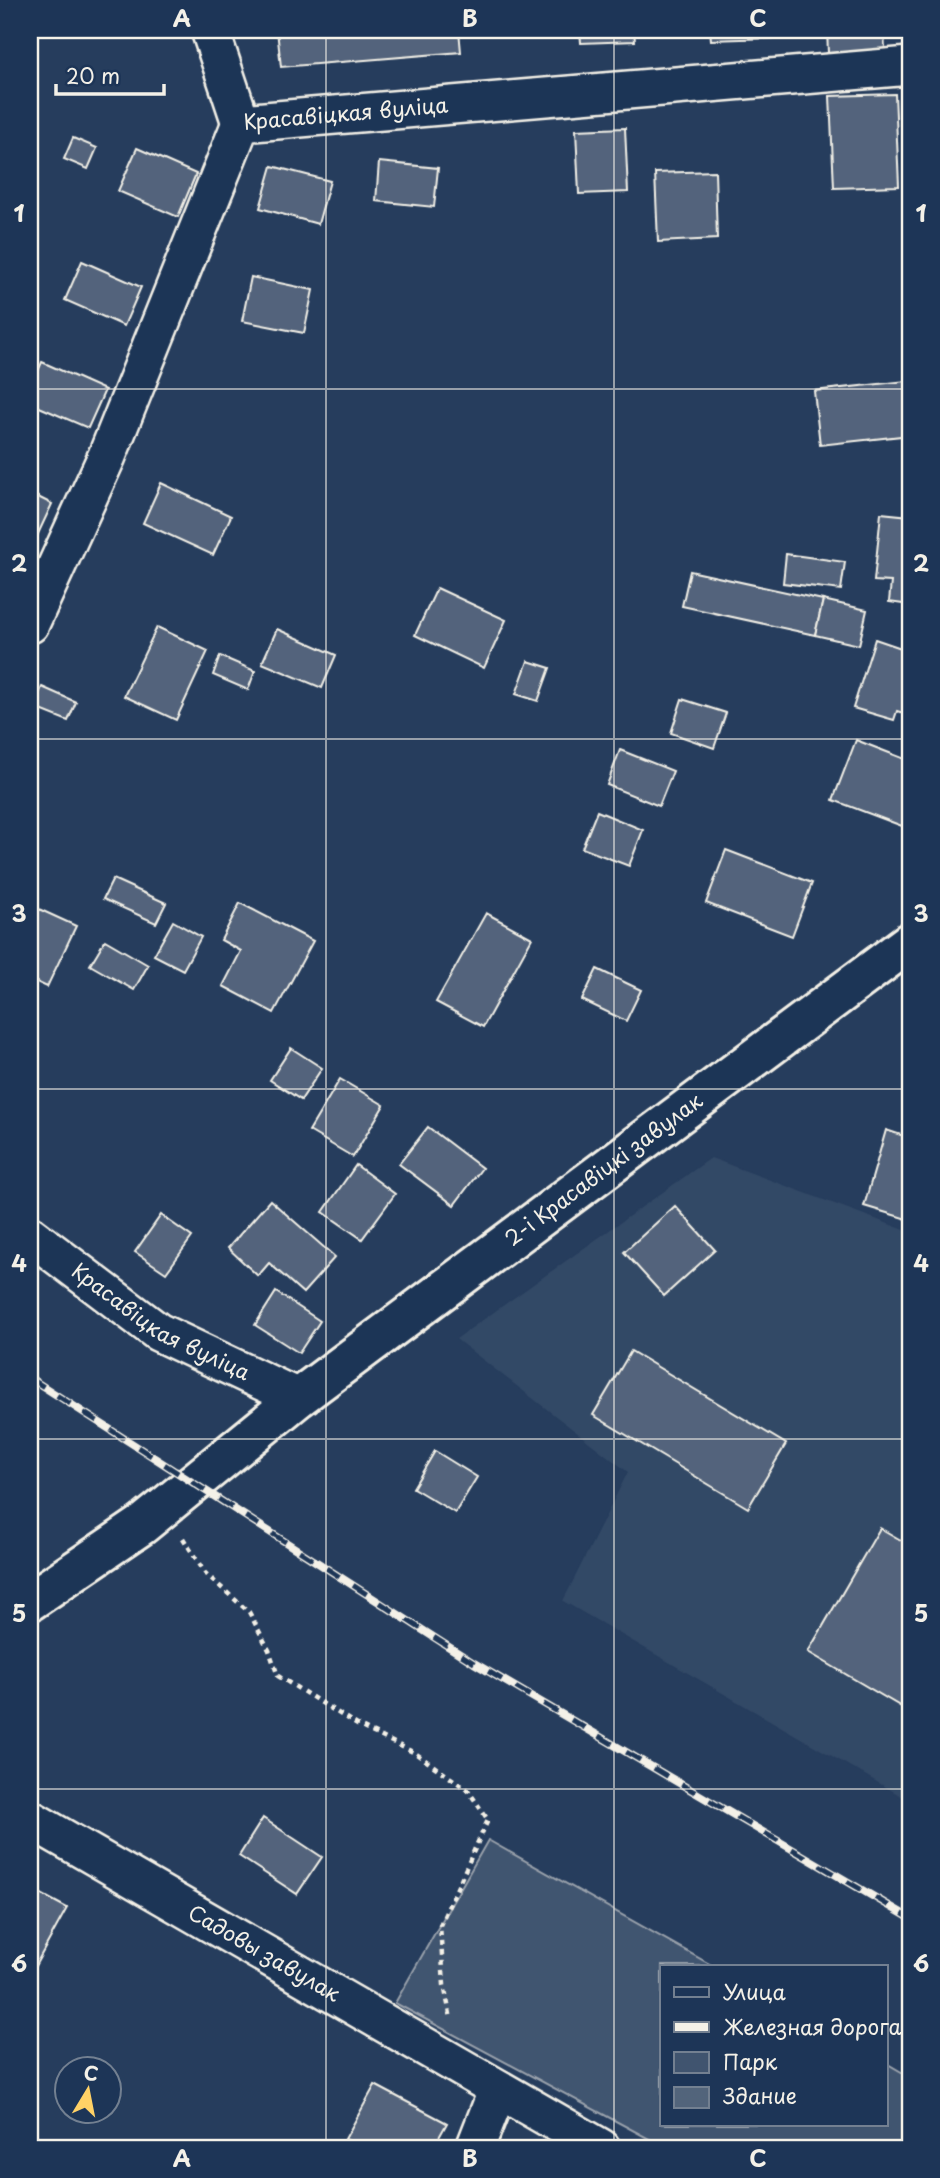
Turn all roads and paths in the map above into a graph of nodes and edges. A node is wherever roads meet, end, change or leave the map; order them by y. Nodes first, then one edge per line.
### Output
1 (210, 30) edge
2 (910, 66) edge
3 (241, 123) junction
4 (30, 624) edge
5 (910, 942) edge
6 (30, 1235) edge
7 (298, 1398) junction
8 (183, 1494) junction
9 (30, 1601) edge
10 (30, 1819) edge
11 (453, 2026) dead end
12 (498, 2089) junction
13 (475, 2148) edge
14 (600, 2148) edge

1 - 3 street
2 - 3 street, Красавіцкая вуліца
3 - 4 street, Красавіцкая вуліца
5 - 7 main road, 2-і Красавіцкі завулак
6 - 7 street, Красавіцкая вуліца
7 - 8 main road, 2-і Красавіцкі завулак
8 - 9 main road, 2-і Красавіцкі завулак
8 - 11 path
10 - 12 street, Садовы завулак
12 - 13 street
12 - 14 street, Садовы завулак

